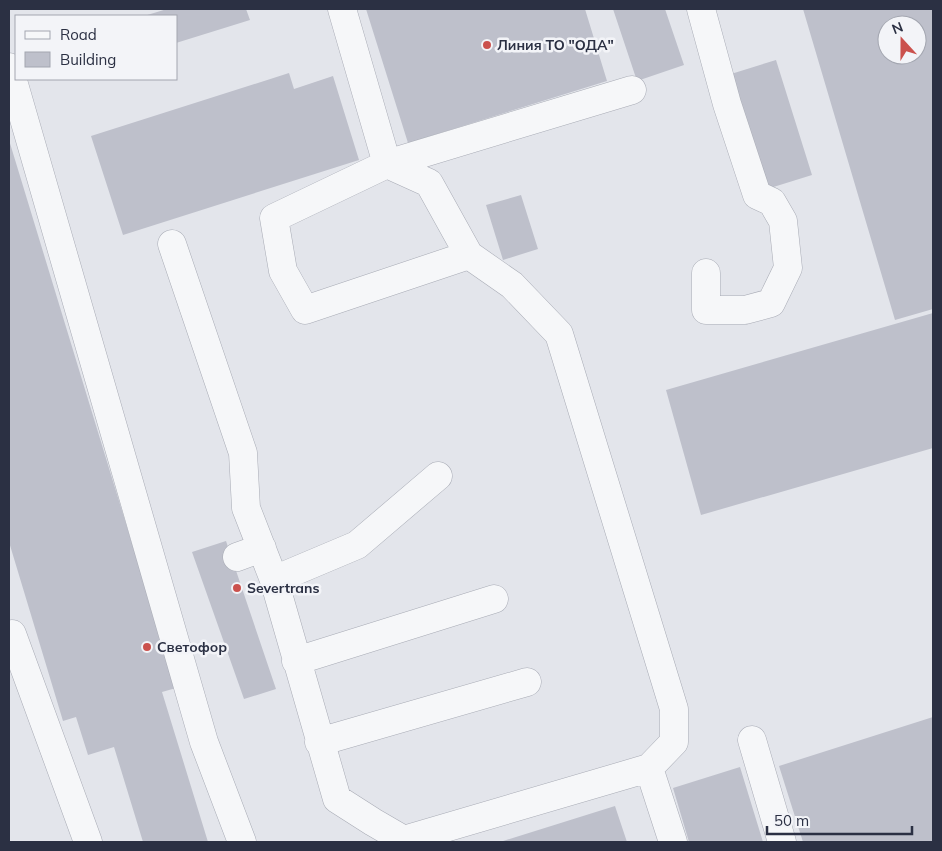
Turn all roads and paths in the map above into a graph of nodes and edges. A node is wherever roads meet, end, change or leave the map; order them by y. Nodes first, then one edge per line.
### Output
1 (342, 9) edge
2 (701, 9) edge
3 (9, 67) edge
4 (632, 90) dead end
5 (388, 164) junction
6 (172, 244) dead end
7 (469, 255) junction
8 (706, 273) dead end
9 (438, 476) dead end
10 (274, 580) junction
11 (494, 599) dead end
12 (9, 636) edge
13 (296, 661) junction
14 (527, 682) dead end
15 (752, 740) dead end
16 (319, 742) junction
17 (649, 768) junction
18 (405, 841) edge
19 (88, 842) edge
20 (242, 842) edge
21 (673, 842) edge
22 (782, 842) edge

1 - 5 lane
2 - 8 lane
3 - 20 lane
4 - 5 lane
5 - 7 lane
5 - 7 lane
6 - 10 lane
7 - 17 lane
9 - 10 lane
10 - 13 lane
11 - 13 lane
12 - 19 lane
13 - 16 lane
14 - 16 lane
15 - 22 lane
16 - 18 lane
17 - 18 lane
17 - 21 lane

